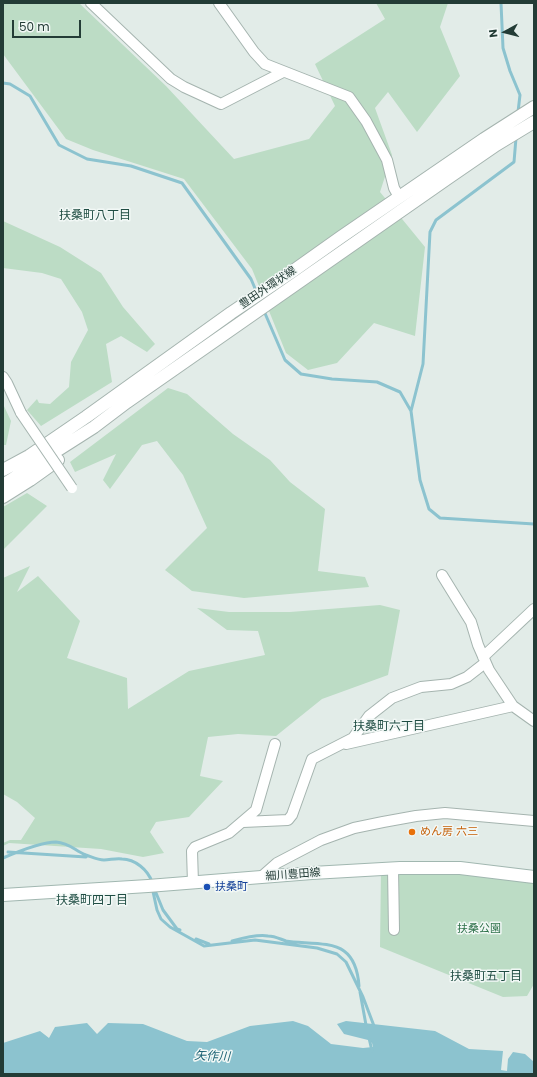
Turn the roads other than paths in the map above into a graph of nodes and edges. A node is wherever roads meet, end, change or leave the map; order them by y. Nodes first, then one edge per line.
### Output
1 (92, 3) edge
2 (219, 3) edge
3 (283, 72) junction
4 (534, 107) edge
5 (534, 122) edge
6 (399, 197) junction
7 (297, 276) junction
8 (159, 373) junction
9 (3, 377) edge
10 (94, 427) junction
11 (32, 460) junction
12 (3, 463) edge
13 (3, 470) edge
14 (3, 485) edge
15 (72, 488) dead end
16 (3, 497) edge
17 (442, 575) dead end
18 (534, 610) edge
19 (484, 660) junction
20 (514, 706) junction
21 (534, 721) edge
22 (274, 744) dead end
23 (336, 747) junction
24 (534, 821) edge
25 (243, 822) junction
26 (393, 869) junction
27 (534, 877) edge
28 (260, 878) junction
29 (193, 883) junction
30 (3, 895) edge
31 (394, 930) dead end

1 - 3 street
2 - 3 street
3 - 6 street
4 - 6 street, 豊田外環状線
5 - 7 street, 豊田外環状線
6 - 7 street, 豊田外環状線
7 - 8 street, 豊田外環状線
8 - 10 street, 豊田外環状線
8 - 11 street, 豊田外環状線
9 - 15 street, bridge
10 - 11 street, 豊田外環状線
10 - 16 street
11 - 12 street
11 - 13 street, 豊田外環状線
11 - 14 street, 豊田外環状線
17 - 19 street
18 - 19 street
19 - 20 street
19 - 23 street
20 - 21 street
20 - 23 street
22 - 25 street
23 - 25 street
24 - 28 street
25 - 29 street
26 - 27 street, 細川豊田線
26 - 28 street, 細川豊田線
26 - 31 street
28 - 29 street, 細川豊田線
29 - 30 street, 細川豊田線

